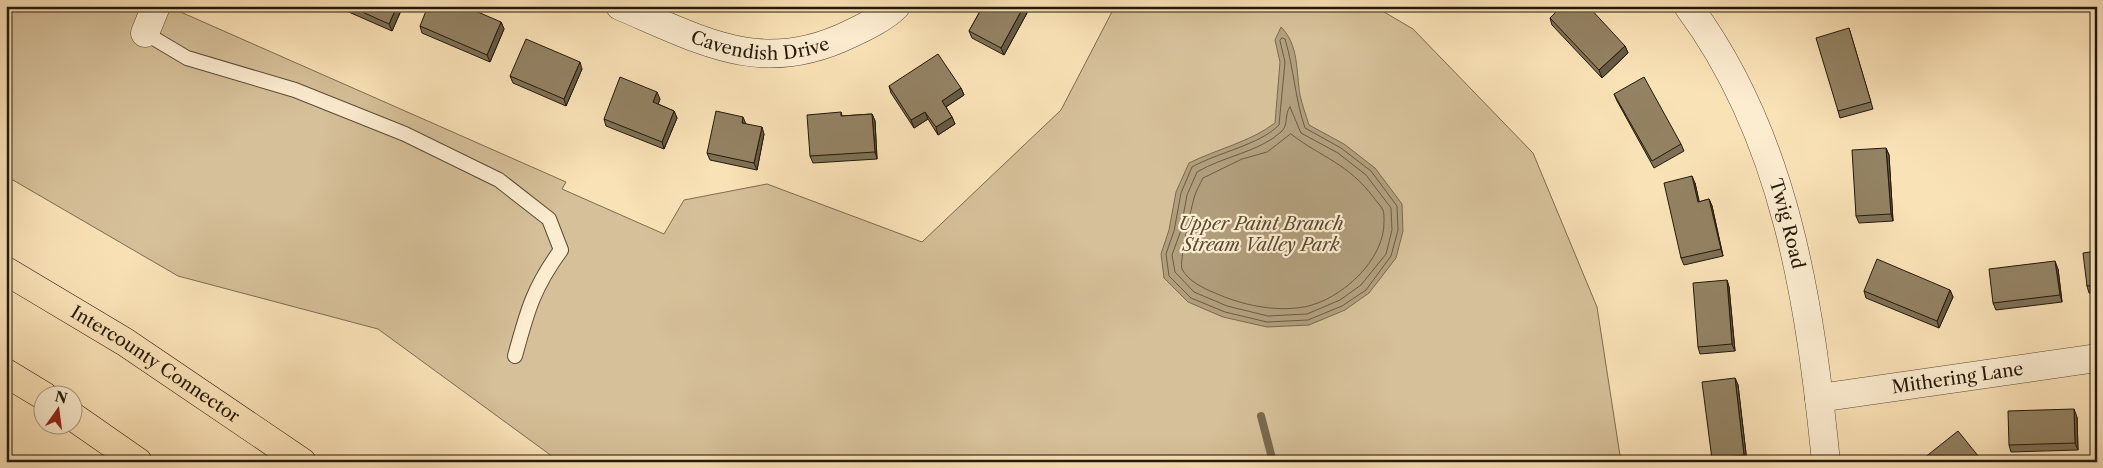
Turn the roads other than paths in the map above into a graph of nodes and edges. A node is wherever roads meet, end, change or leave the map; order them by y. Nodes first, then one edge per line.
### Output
1 (156, 6) edge
2 (620, 6) edge
3 (896, 6) edge
4 (1688, 6) edge
5 (145, 33) joint
6 (6, 271) edge
7 (515, 356) dead end
8 (2097, 358) edge
9 (6, 374) edge
10 (32, 389) edge
11 (1820, 398) junction
12 (82, 423) edge
13 (138, 462) edge
14 (302, 462) edge
15 (1826, 462) edge

1 - 5 street
2 - 3 street, Cavendish Drive
4 - 11 street, Twig Road
5 - 7 lane
6 - 14 highway, Intercounty Connector
8 - 11 street, Mithering Lane
9 - 10 highway
11 - 15 street, Twig Road
12 - 13 highway

